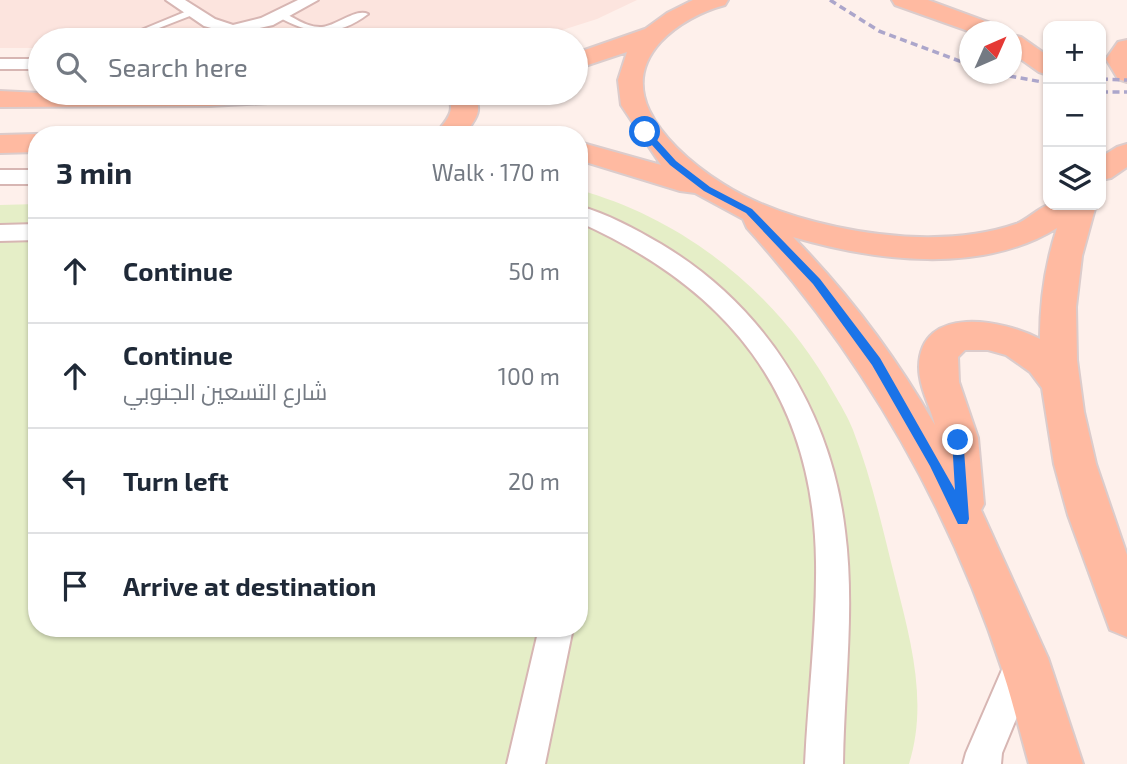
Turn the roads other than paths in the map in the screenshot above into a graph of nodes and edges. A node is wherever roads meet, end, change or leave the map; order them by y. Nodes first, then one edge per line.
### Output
1 (174, 0) edge
2 (310, 0) edge
3 (716, 0) edge
4 (903, 0) edge
5 (929, 5) edge
6 (687, 7) edge
7 (192, 12) junction
8 (280, 14) junction
9 (364, 14) dead end
10 (968, 21) edge
11 (151, 28) edge
12 (227, 28) edge
13 (238, 28) edge
14 (303, 28) edge
15 (331, 28) edge
16 (1022, 34) edge
17 (652, 35) junction
18 (1043, 37) edge
19 (1106, 44) edge
20 (1127, 47) edge
21 (1022, 49) edge
22 (588, 57) edge
23 (1043, 63) edge
24 (0, 64) edge
25 (28, 64) edge
26 (1127, 74) edge
27 (28, 98) edge
28 (0, 99) edge
29 (465, 105) edge
30 (457, 126) edge
31 (0, 144) edge
32 (28, 144) edge
33 (1127, 153) edge
34 (588, 154) edge
35 (1106, 168) edge
36 (0, 177) edge
37 (28, 177) edge
38 (707, 189) junction
39 (1066, 210) edge
40 (1078, 210) edge
41 (749, 211) junction
42 (588, 217) edge
43 (28, 232) edge
44 (0, 233) edge
45 (1061, 386) junction
46 (963, 519) junction
47 (1127, 613) edge
48 (554, 637) edge
49 (1023, 659) junction
50 (526, 764) edge
51 (824, 764) edge
52 (982, 764) edge
53 (1056, 764) edge

1 - 7 street
2 - 8 street
3 - 6 main road
4 - 5 main road
5 - 10 main road
6 - 17 main road
7 - 11 lane
7 - 12 street
8 - 13 street
8 - 14 lane
9 - 15 lane
16 - 18 main road
17 - 22 main road
17 - 38 main road
19 - 20 main road
20 - 26 main road
21 - 23 main road
24 - 25 street
27 - 28 main road
29 - 30 main road
31 - 32 main road
33 - 35 main road
34 - 38 main road
36 - 37 street
38 - 41 main road
39 - 41 main road
40 - 45 main road
41 - 46 main road
42 - 51 street
43 - 44 street
45 - 46 main road
45 - 47 main road
46 - 49 main road
48 - 50 street
49 - 52 street
49 - 53 main road

